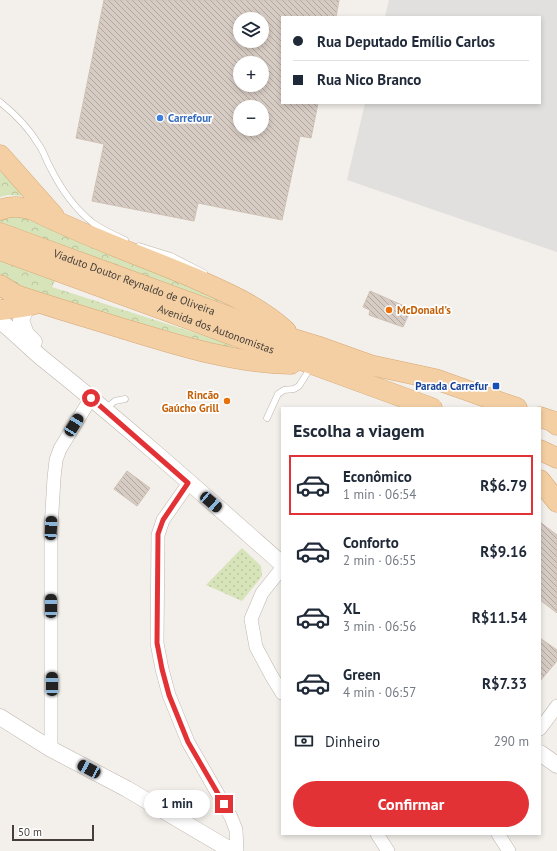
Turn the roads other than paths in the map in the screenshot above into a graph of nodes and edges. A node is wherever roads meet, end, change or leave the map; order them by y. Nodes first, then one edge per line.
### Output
1 (0, 102) edge
2 (0, 155) edge
3 (0, 167) edge
4 (19, 178) junction
5 (0, 210) edge
6 (60, 223) junction
7 (0, 233) edge
8 (0, 250) edge
9 (0, 285) edge
10 (232, 295) junction
11 (33, 304) junction
12 (0, 310) edge
13 (7, 329) edge
14 (293, 338) junction
15 (265, 339) junction
16 (313, 364) junction
17 (60, 372) junction
18 (91, 398) junction
19 (125, 399) dead end
20 (428, 407) edge
21 (514, 407) edge
22 (105, 409) junction
23 (541, 417) edge
24 (267, 418) dead end
25 (557, 425) edge
26 (541, 450) edge
27 (557, 458) edge
28 (541, 481) edge
29 (188, 483) junction
30 (557, 502) edge
31 (281, 563) edge
32 (281, 569) edge
33 (281, 691) edge
34 (557, 706) edge
35 (0, 717) edge
36 (541, 727) edge
37 (51, 749) junction
38 (541, 754) edge
39 (557, 765) edge
40 (378, 835) edge
41 (499, 835) edge
42 (232, 851) edge
43 (237, 851) edge
44 (388, 851) edge
45 (509, 851) edge

1 - 10 lane
2 - 4 main road
3 - 4 main road
4 - 6 main road
5 - 6 main road
6 - 10 main road
7 - 15 main road, Viaduto Doutor Reynaldo de Oliveira
8 - 15 main road, Avenida dos Autonomistas
9 - 11 main road
10 - 14 main road
11 - 12 main road
11 - 16 main road
11 - 17 street
13 - 17 street
14 - 15 main road, Avenida dos Autonomistas
14 - 21 main road, Avenida dos Autonomistas
15 - 16 main road, Avenida dos Autonomistas
16 - 20 main road, Avenida dos Autonomistas
16 - 24 lane
17 - 18 street
18 - 22 street
18 - 37 street
19 - 22 lane
22 - 29 street
23 - 25 main road
26 - 27 main road
28 - 30 main road
29 - 31 street
29 - 43 street
32 - 33 street
34 - 36 street
35 - 37 street
37 - 42 street
38 - 39 street
40 - 44 street
41 - 45 street

